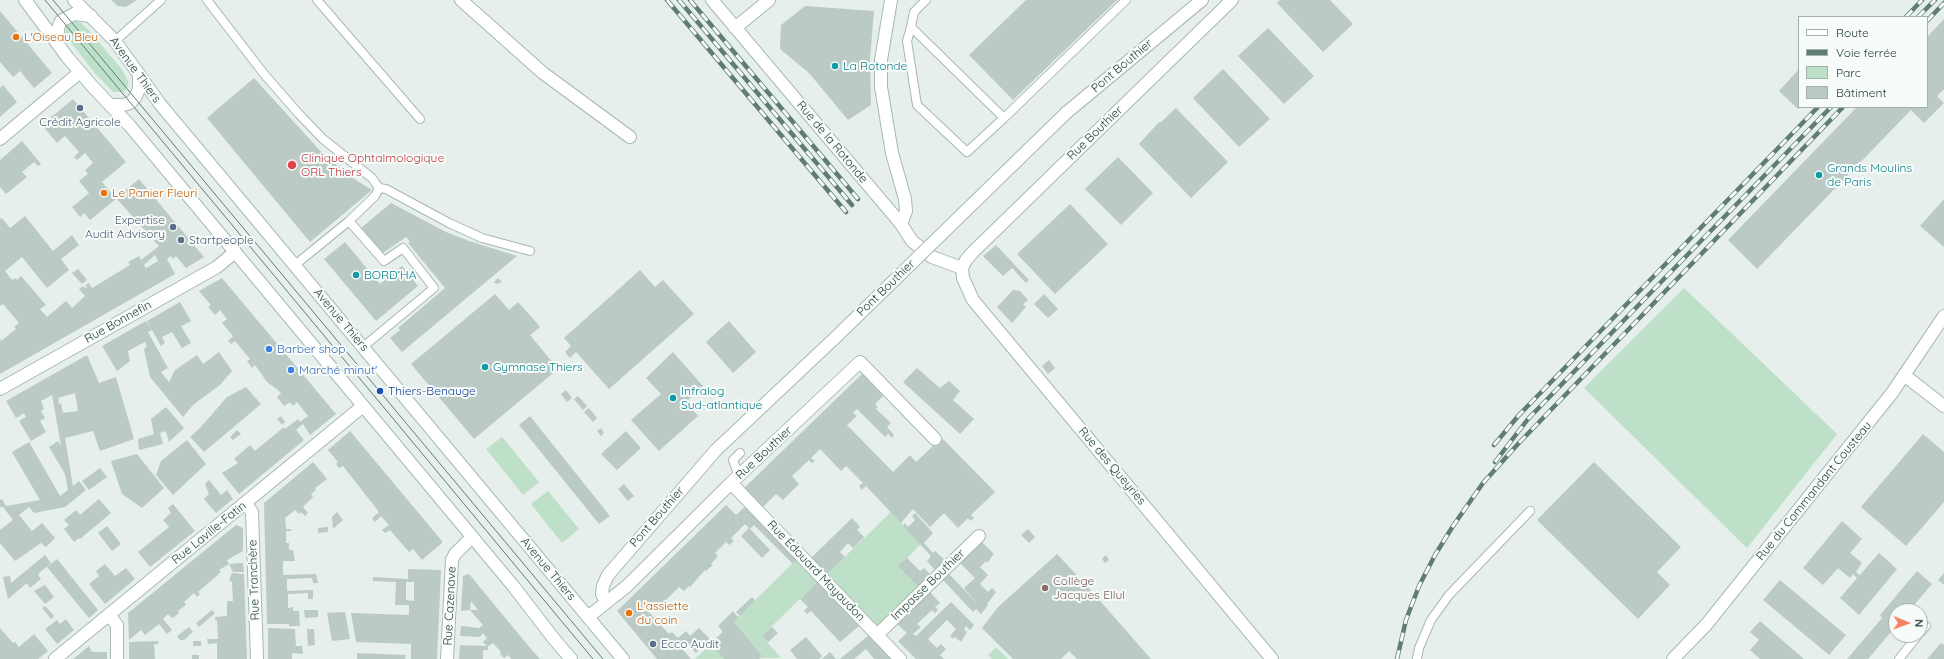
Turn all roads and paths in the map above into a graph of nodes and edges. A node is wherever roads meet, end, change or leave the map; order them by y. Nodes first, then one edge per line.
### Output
1 (25, 0) edge
2 (74, 0) edge
3 (161, 0) edge
4 (206, 0) edge
5 (317, 0) edge
6 (461, 0) edge
7 (712, 0) edge
8 (769, 0) edge
9 (891, 0) edge
10 (918, 0) edge
11 (926, 0) edge
12 (1126, 0) edge
13 (1202, 0) edge
14 (1232, 0) edge
15 (914, 12) junction
16 (91, 16) junction
17 (911, 27) junction
18 (736, 28) junction
19 (114, 41) junction
20 (58, 44) junction
21 (80, 72) junction
22 (139, 74) junction
23 (110, 105) junction
24 (1004, 118) junction
25 (420, 119) dead end
26 (630, 137) dead end
27 (0, 139) edge
28 (379, 188) junction
29 (349, 221) junction
30 (900, 224) junction
31 (530, 251) dead end
32 (235, 252) junction
33 (295, 265) junction
34 (962, 268) junction
35 (1944, 316) edge
36 (364, 347) junction
37 (1904, 375) junction
38 (0, 389) edge
39 (363, 406) junction
40 (1944, 406) edge
41 (935, 440) dead end
42 (740, 453) dead end
43 (735, 480) junction
44 (245, 503) junction
45 (1530, 511) dead end
46 (472, 536) junction
47 (979, 536) dead end
48 (606, 601) junction
49 (109, 615) junction
50 (588, 617) junction
51 (877, 635) junction
52 (1912, 643) edge
53 (621, 658) edge
54 (55, 659) edge
55 (117, 659) edge
56 (257, 659) edge
57 (447, 659) edge
58 (571, 659) edge
59 (900, 659) edge
60 (1272, 659) edge
61 (1417, 659) edge
62 (1673, 659) edge
63 (1899, 659) edge

1 - 20 street
2 - 16 street, Avenue Thiers
3 - 19 lane
4 - 28 lane
5 - 25 lane
6 - 26 street
7 - 18 street, Rue de la Rotonde
8 - 18 street
9 - 30 street
10 - 15 lane
11 - 15 lane
12 - 24 lane
13 - 48 street, Pont Bouthier, bridge
14 - 34 street, Rue Bouthier
15 - 17 lane
16 - 19 street, Avenue Thiers
16 - 20 street
17 - 24 lane
17 - 24 lane
18 - 30 street, Rue de la Rotonde
19 - 22 street, Avenue Thiers
20 - 21 street
21 - 23 street
21 - 27 street
22 - 23 street
22 - 33 street, Avenue Thiers
23 - 32 street
28 - 29 lane
28 - 31 lane
29 - 33 lane
29 - 36 lane
30 - 34 street, Rue de la Rotonde
32 - 38 street, Rue Bonnefin
32 - 39 street
33 - 36 street, Avenue Thiers
34 - 60 street, Rue des Queyries
35 - 37 street, Rue du Commandant Cousteau
36 - 50 street, Avenue Thiers
37 - 40 street
37 - 62 street, Rue du Commandant Cousteau
39 - 44 street, Rue Laville-Fatin
39 - 46 street
41 - 43 street, Rue Bouthier
42 - 43 lane
43 - 48 street, Rue Bouthier
43 - 51 street, Rue Édouard Mayaudon
44 - 49 street, Rue Laville-Fatin
44 - 56 street, Rue Tranchère
45 - 61 lane
46 - 57 street, Rue Cazenave
46 - 58 street
47 - 51 street, Impasse Bouthier
48 - 50 street, Rue Bouthier
49 - 54 street, Rue Laville-Fatin
49 - 55 street
50 - 53 street, Avenue Thiers
51 - 59 street, Rue Édouard Mayaudon
52 - 63 lane

